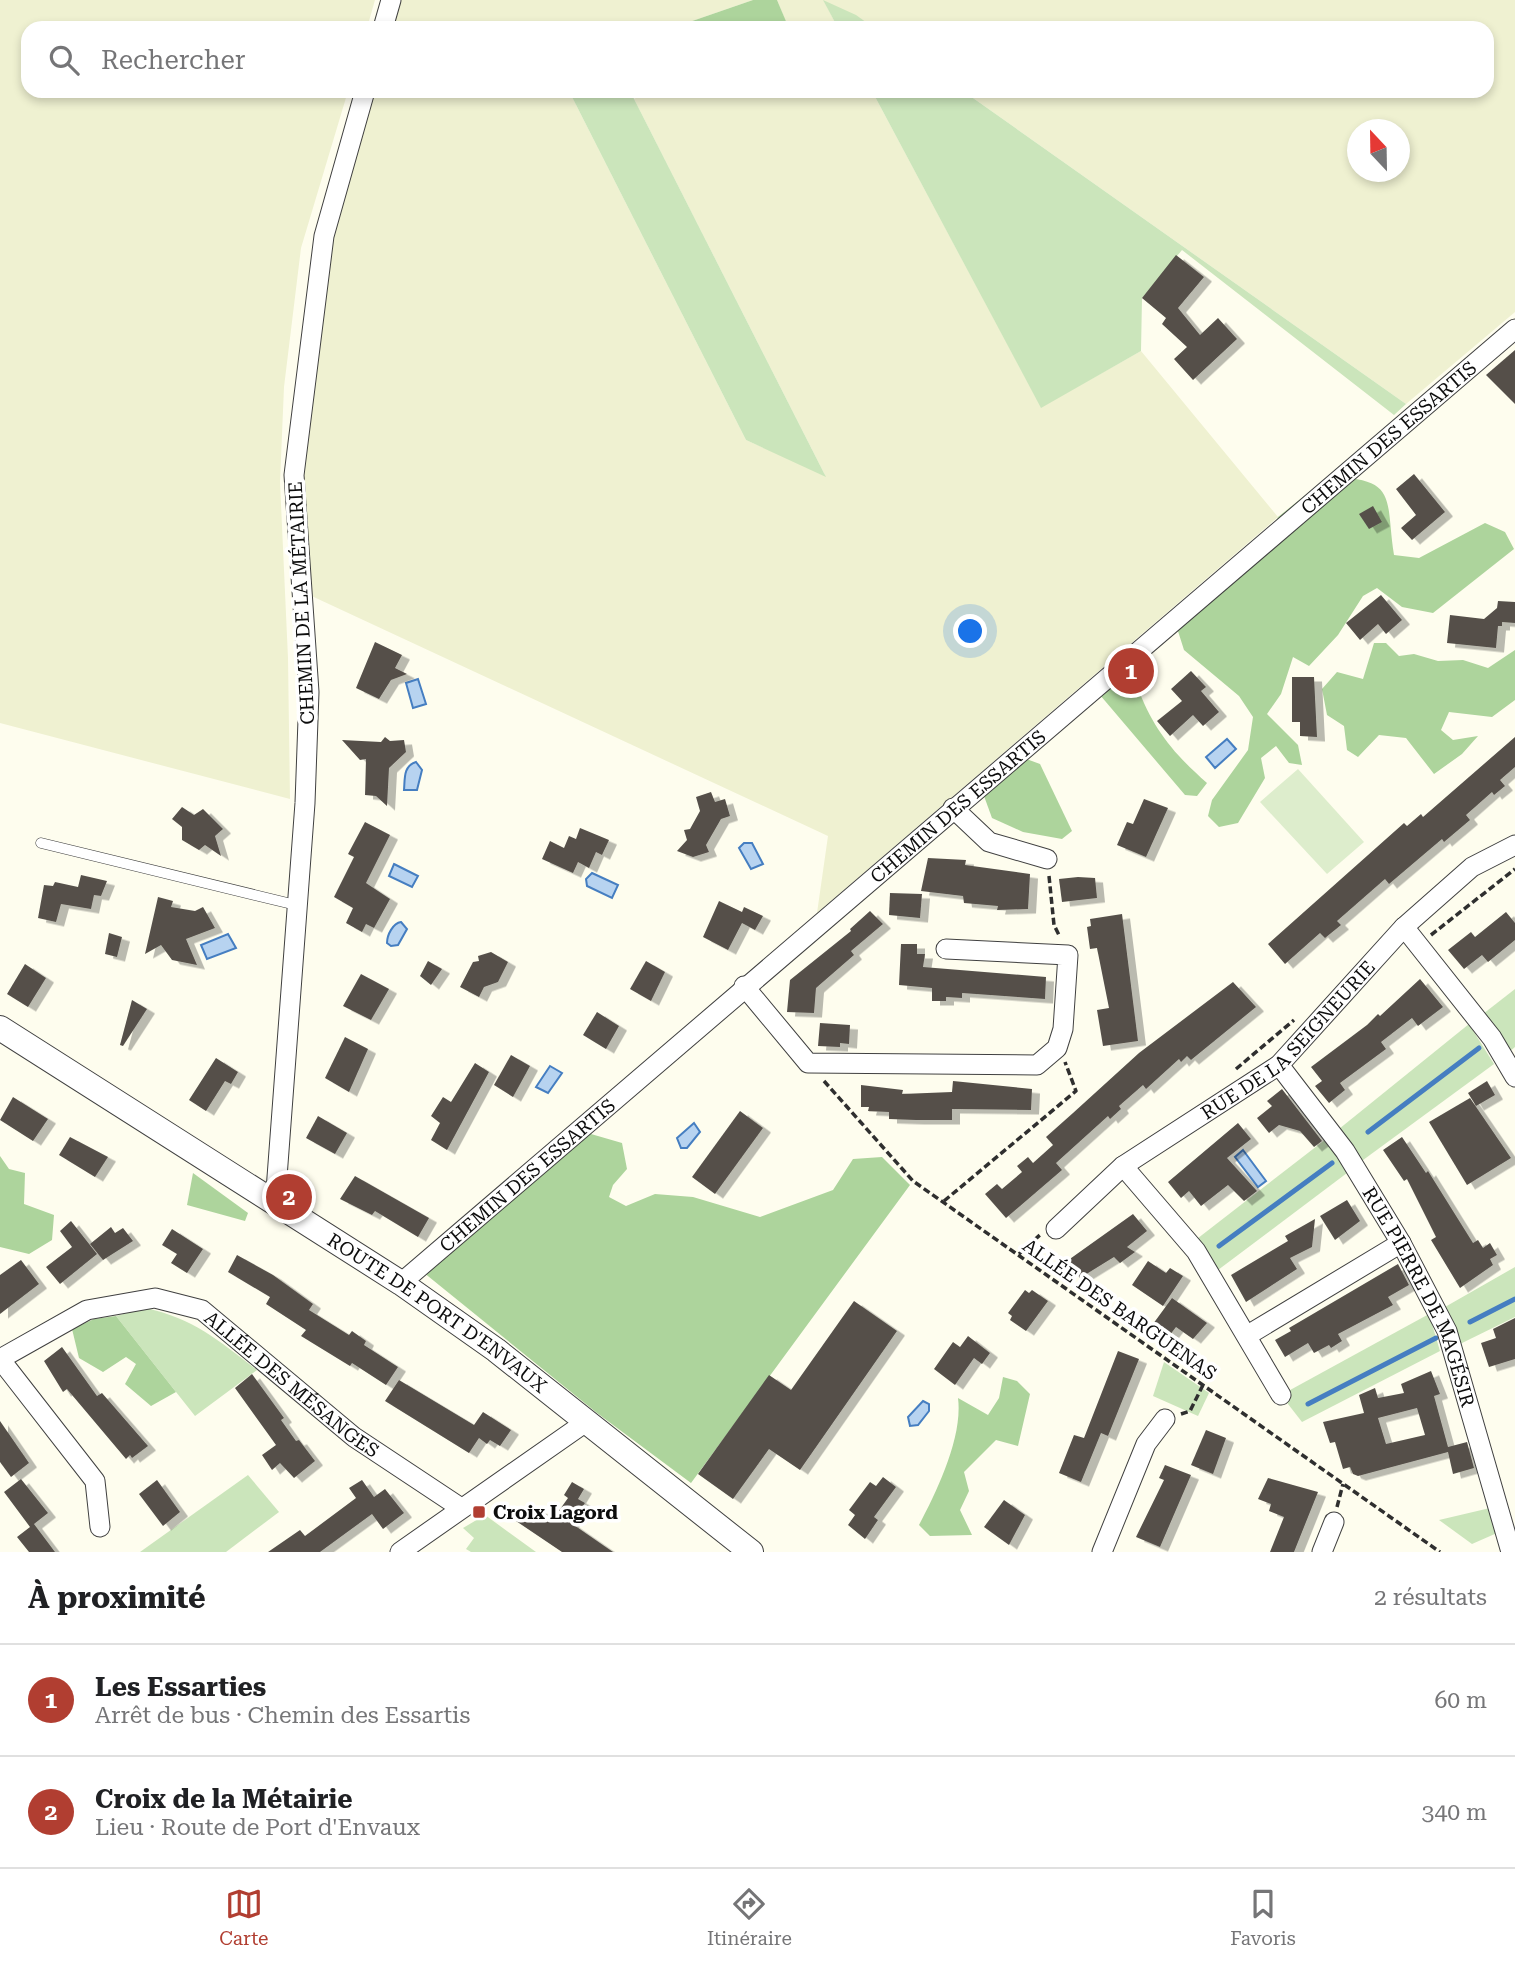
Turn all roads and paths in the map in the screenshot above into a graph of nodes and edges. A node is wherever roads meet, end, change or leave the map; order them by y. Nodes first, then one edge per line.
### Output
1 (391, 0) edge
2 (385, 21) edge
3 (363, 98) edge
4 (1515, 329) edge
5 (953, 808) junction
6 (41, 843) dead end
7 (1515, 845) edge
8 (1047, 859) joint
9 (296, 905) junction
10 (1404, 927) junction
11 (946, 949) dead end
12 (1068, 955) junction
13 (744, 986) junction
14 (0, 1028) edge
15 (1058, 1044) junction
16 (808, 1063) junction
17 (1279, 1066) junction
18 (1515, 1077) edge
19 (1123, 1166) junction
20 (944, 1201) junction
21 (275, 1205) junction
22 (1056, 1229) dead end
23 (1401, 1243) junction
24 (401, 1283) junction
25 (1248, 1335) junction
26 (0, 1359) edge
27 (1203, 1385) junction
28 (1281, 1395) dead end
29 (1165, 1419) joint
30 (586, 1422) junction
31 (461, 1508) junction
32 (1334, 1522) dead end
33 (100, 1527) dead end
34 (400, 1552) edge
35 (751, 1552) edge
36 (1102, 1552) edge
37 (1322, 1552) edge
38 (1440, 1552) edge
39 (1511, 1552) edge

1 - 2 street
3 - 9 street, CHEMIN DE LA MÉTAIRIE
4 - 5 street, CHEMIN DES ESSARTIS
5 - 8 street
5 - 13 street, CHEMIN DES ESSARTIS
6 - 9 lane
7 - 10 street, RUE DE LA SEIGNEURIE
8 - 12 path
9 - 21 street, CHEMIN DE LA MÉTAIRIE
10 - 17 street, RUE DE LA SEIGNEURIE
10 - 18 street
11 - 12 street
12 - 15 street
13 - 16 street
13 - 24 street, CHEMIN DES ESSARTIS
14 - 21 street, ROUTE DE PORT D'ENVAUX
15 - 16 street
15 - 20 path
16 - 20 path, ALLÉE DES BARGUENAS
17 - 19 street, RUE DE LA SEIGNEURIE
17 - 23 street, RUE PIERRE DE MAGÉSIR
19 - 22 street, RUE DE LA SEIGNEURIE
19 - 25 street
20 - 27 path, ALLÉE DES BARGUENAS
21 - 24 street, ROUTE DE PORT D'ENVAUX
23 - 25 street
23 - 39 street, RUE PIERRE DE MAGÉSIR
24 - 30 street, ROUTE DE PORT D'ENVAUX
25 - 28 street
26 - 31 street, ALLÉE DES MÉSANGES
26 - 33 street
27 - 29 path
27 - 38 path, ALLÉE DES BARGUENAS
29 - 36 street
30 - 31 street
30 - 35 street, ROUTE DE PORT D'ENVAUX
31 - 34 street
32 - 37 street

